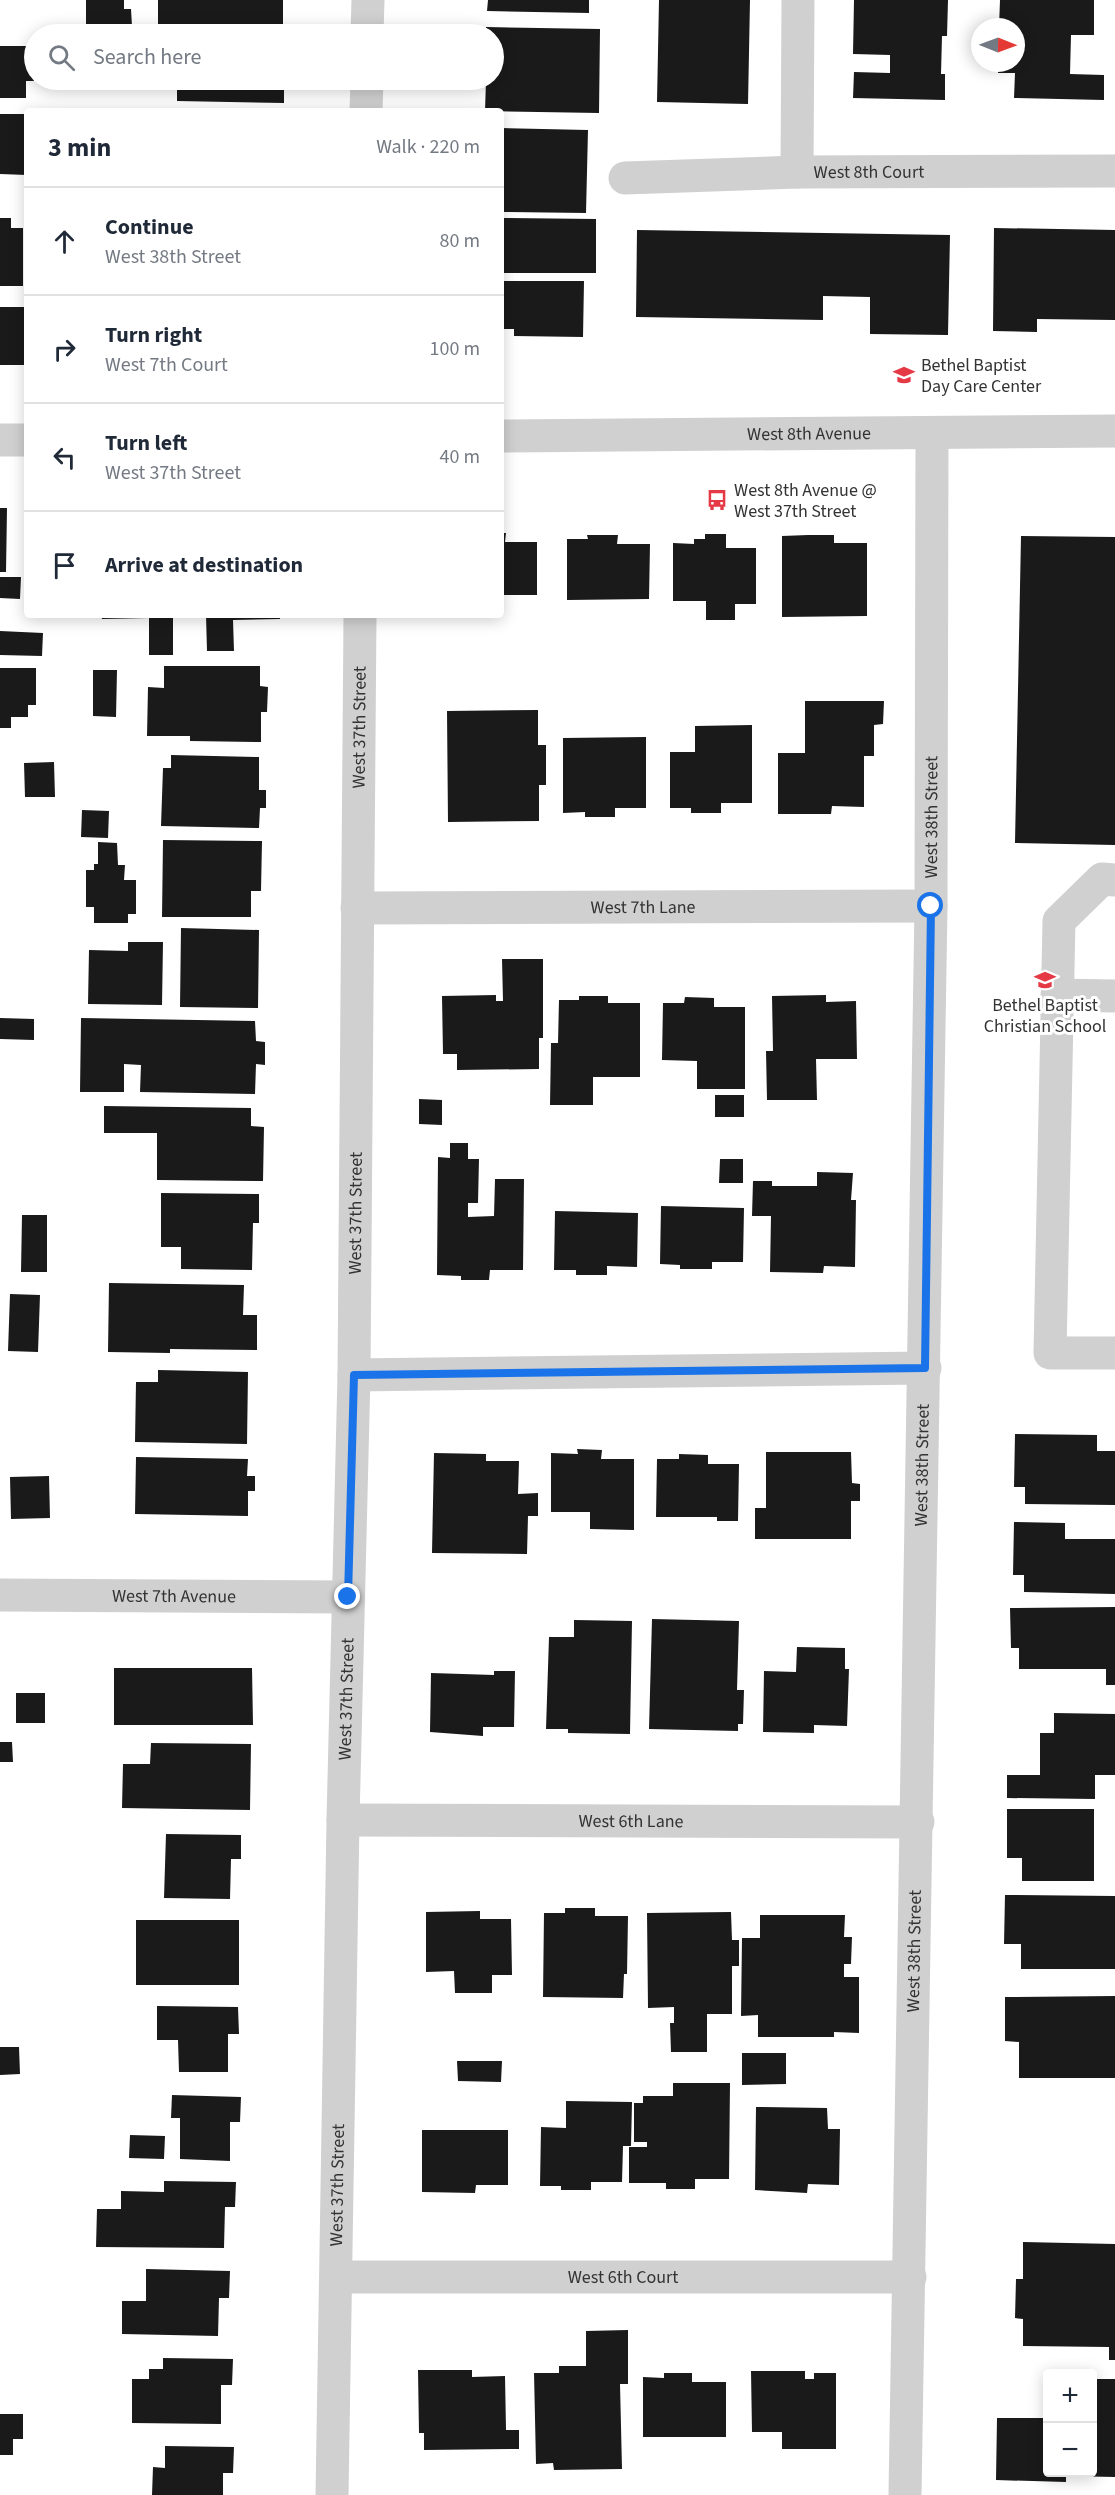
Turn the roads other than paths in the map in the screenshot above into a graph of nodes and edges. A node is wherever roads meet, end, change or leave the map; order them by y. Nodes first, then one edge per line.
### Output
1 (368, 0) edge
2 (798, 0) edge
3 (367, 24) edge
4 (367, 90) edge
5 (366, 108) edge
6 (1115, 171) edge
7 (797, 172) junction
8 (625, 178) dead end
9 (1115, 432) edge
10 (932, 434) junction
11 (504, 436) edge
12 (24, 440) edge
13 (0, 441) edge
14 (360, 618) edge
15 (1115, 880) edge
16 (931, 906) junction
17 (357, 908) junction
18 (1057, 995) junction
19 (1115, 996) edge
20 (1115, 1353) edge
21 (925, 1368) junction
22 (354, 1375) junction
23 (0, 1595) edge
24 (348, 1597) junction
25 (343, 1820) junction
26 (918, 1822) junction
27 (337, 2277) junction
28 (910, 2277) junction
29 (332, 2495) edge
30 (905, 2495) edge

1 - 3 street
2 - 7 street
4 - 5 street
6 - 7 street, West 8th Court
7 - 8 street, West 8th Court
9 - 10 street, West 8th Avenue
10 - 11 street, West 8th Avenue
10 - 16 street, West 38th Street
12 - 13 street
14 - 17 street, West 37th Street
15 - 18 street
16 - 17 street, West 7th Lane
16 - 21 street, West 38th Street
17 - 22 street, West 37th Street
18 - 19 street
18 - 20 street
21 - 22 street
21 - 26 street, West 38th Street
22 - 24 street, West 37th Street
23 - 24 street, West 7th Avenue
24 - 25 street, West 37th Street
25 - 26 street, West 6th Lane
25 - 27 street, West 37th Street
26 - 28 street, West 38th Street
27 - 28 street, West 6th Court
27 - 29 street, West 37th Street
28 - 30 street, West 38th Street

